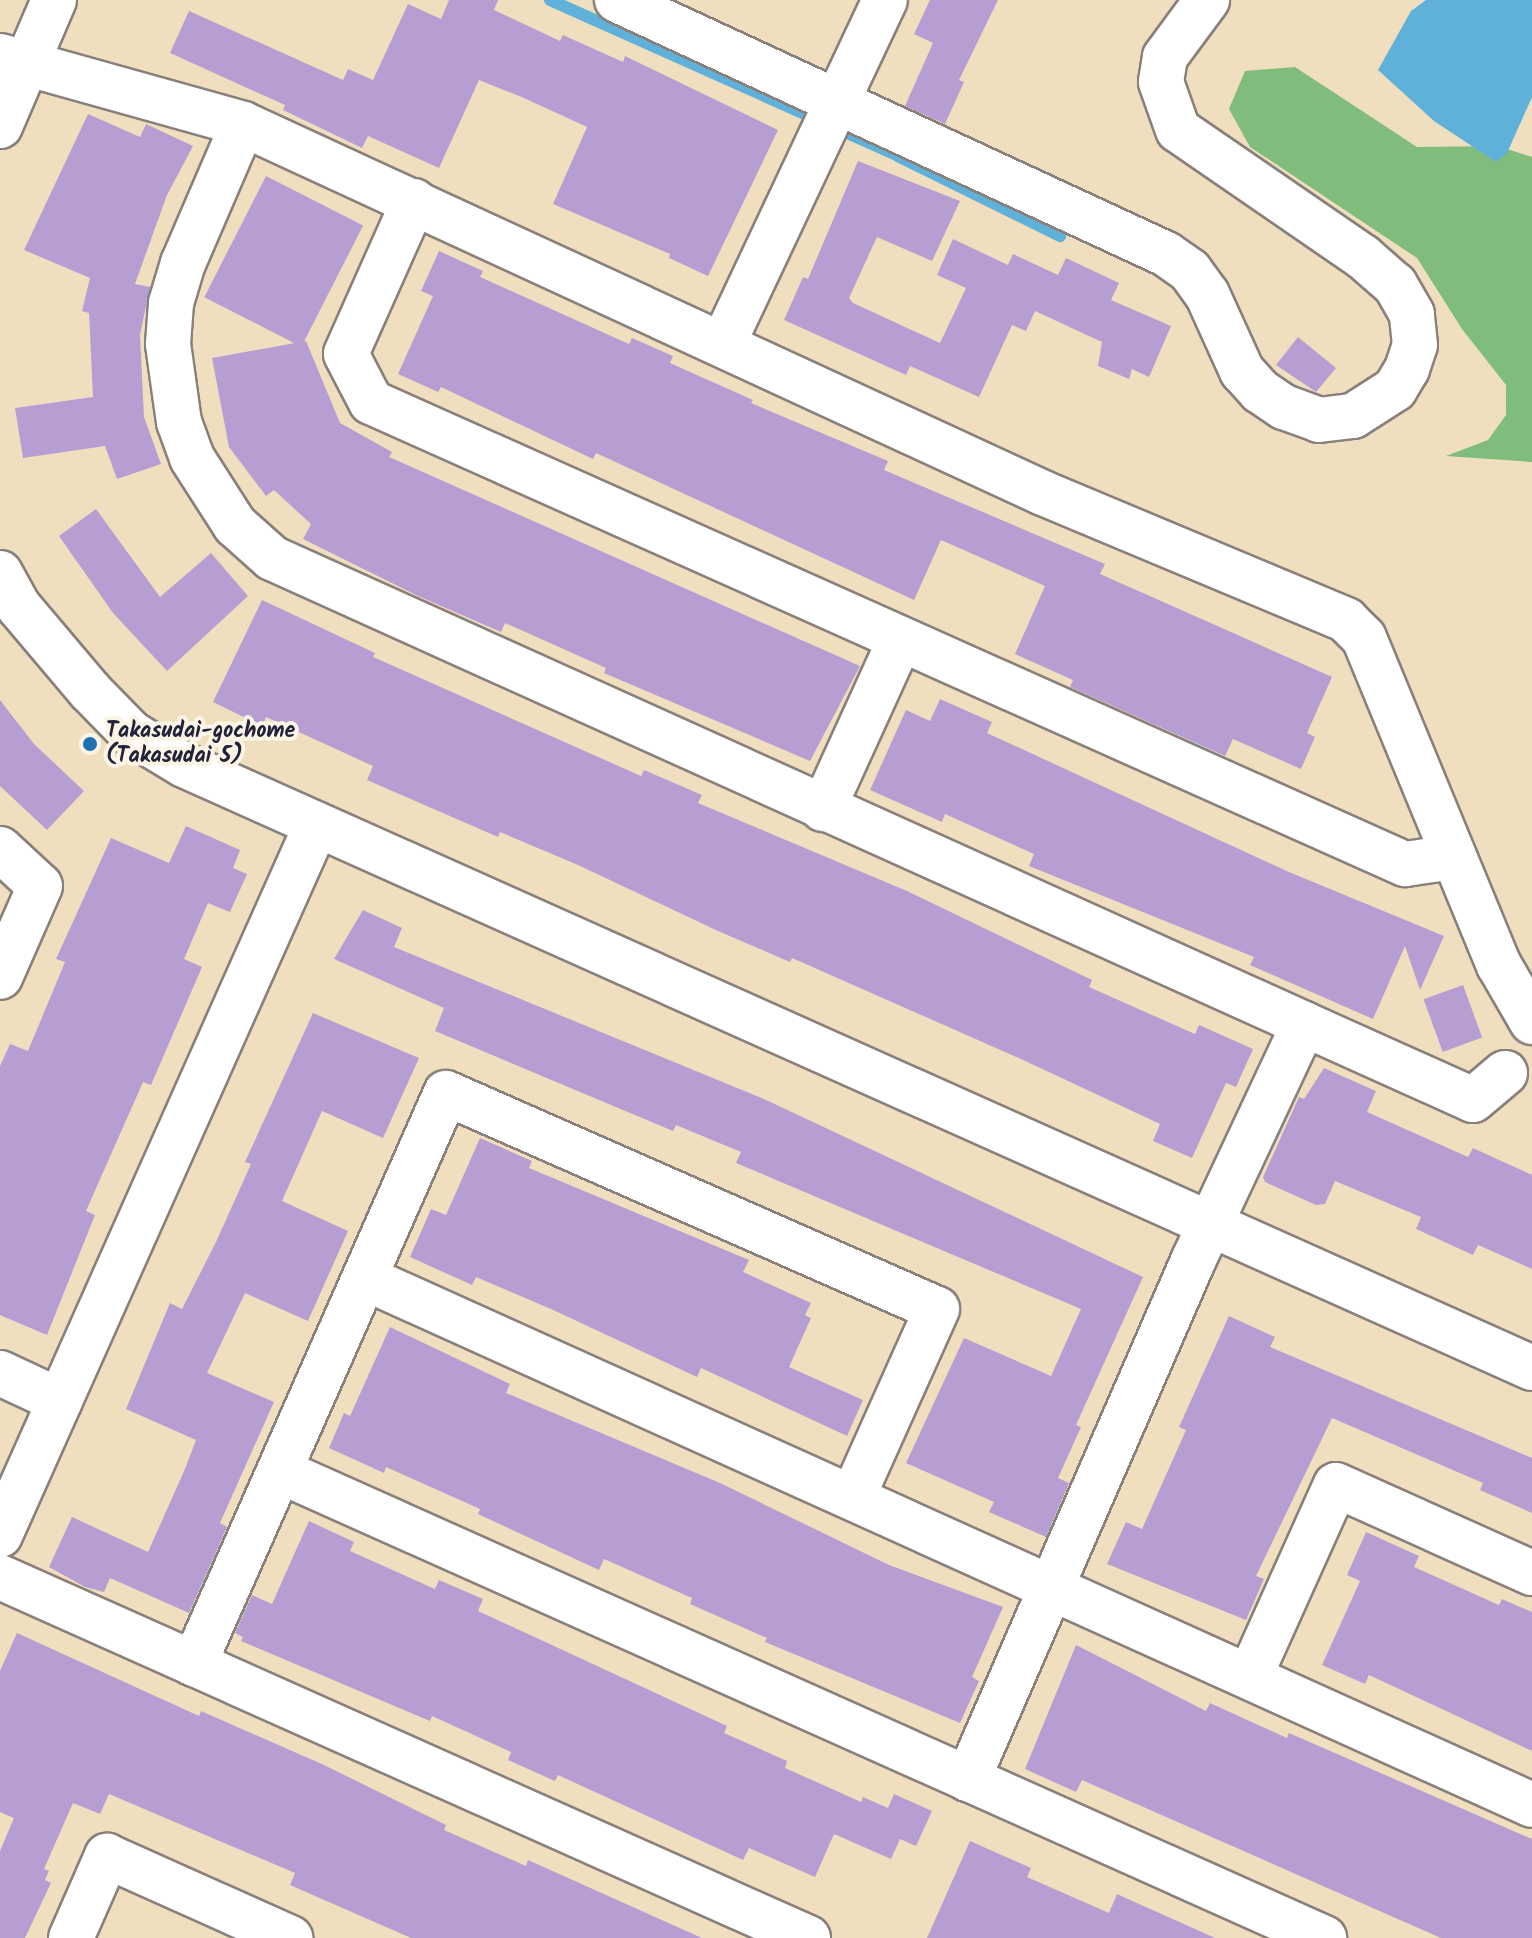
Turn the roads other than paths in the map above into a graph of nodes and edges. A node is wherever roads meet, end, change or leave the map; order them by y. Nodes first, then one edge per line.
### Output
1 (54, 0) edge
2 (617, 0) edge
3 (885, 0) edge
4 (1207, 0) edge
5 (12, 61) edge
6 (829, 115) junction
7 (243, 124) junction
8 (0, 126) edge
9 (414, 201) junction
10 (724, 342) junction
11 (0, 573) edge
12 (900, 640) junction
13 (823, 809) junction
14 (316, 826) junction
15 (0, 849) edge
16 (1453, 857) junction
17 (0, 977) edge
18 (1532, 1022) edge
19 (1304, 1024) junction
20 (1505, 1073) dead end
21 (1211, 1225) junction
22 (365, 1278) junction
23 (1532, 1368) edge
24 (0, 1373) edge
25 (60, 1401) junction
26 (280, 1471) junction
27 (853, 1497) junction
28 (0, 1535) edge
29 (1532, 1573) edge
30 (0, 1577) edge
31 (1052, 1590) junction
32 (194, 1664) junction
33 (1250, 1676) junction
34 (968, 1779) junction
35 (1532, 1805) edge
36 (71, 1938) edge
37 (290, 1938) edge
38 (808, 1938) edge
39 (1324, 1938) edge

1 - 5 street
2 - 6 street
3 - 6 street
4 - 6 street
5 - 7 street
5 - 8 street
6 - 10 street
7 - 9 street
7 - 13 street
9 - 10 street
9 - 12 street
10 - 16 street
11 - 14 street
12 - 13 street
12 - 16 street
13 - 19 street
14 - 21 street
14 - 25 street
15 - 17 street
16 - 18 street
19 - 20 street
19 - 21 street
21 - 23 street
21 - 31 street
22 - 26 street
22 - 27 street
22 - 27 street
24 - 25 street
25 - 28 street
26 - 32 street
26 - 34 street
27 - 31 street
29 - 33 street
30 - 32 street
31 - 33 street
31 - 34 street
32 - 38 street
33 - 35 street
34 - 39 street
36 - 37 street

